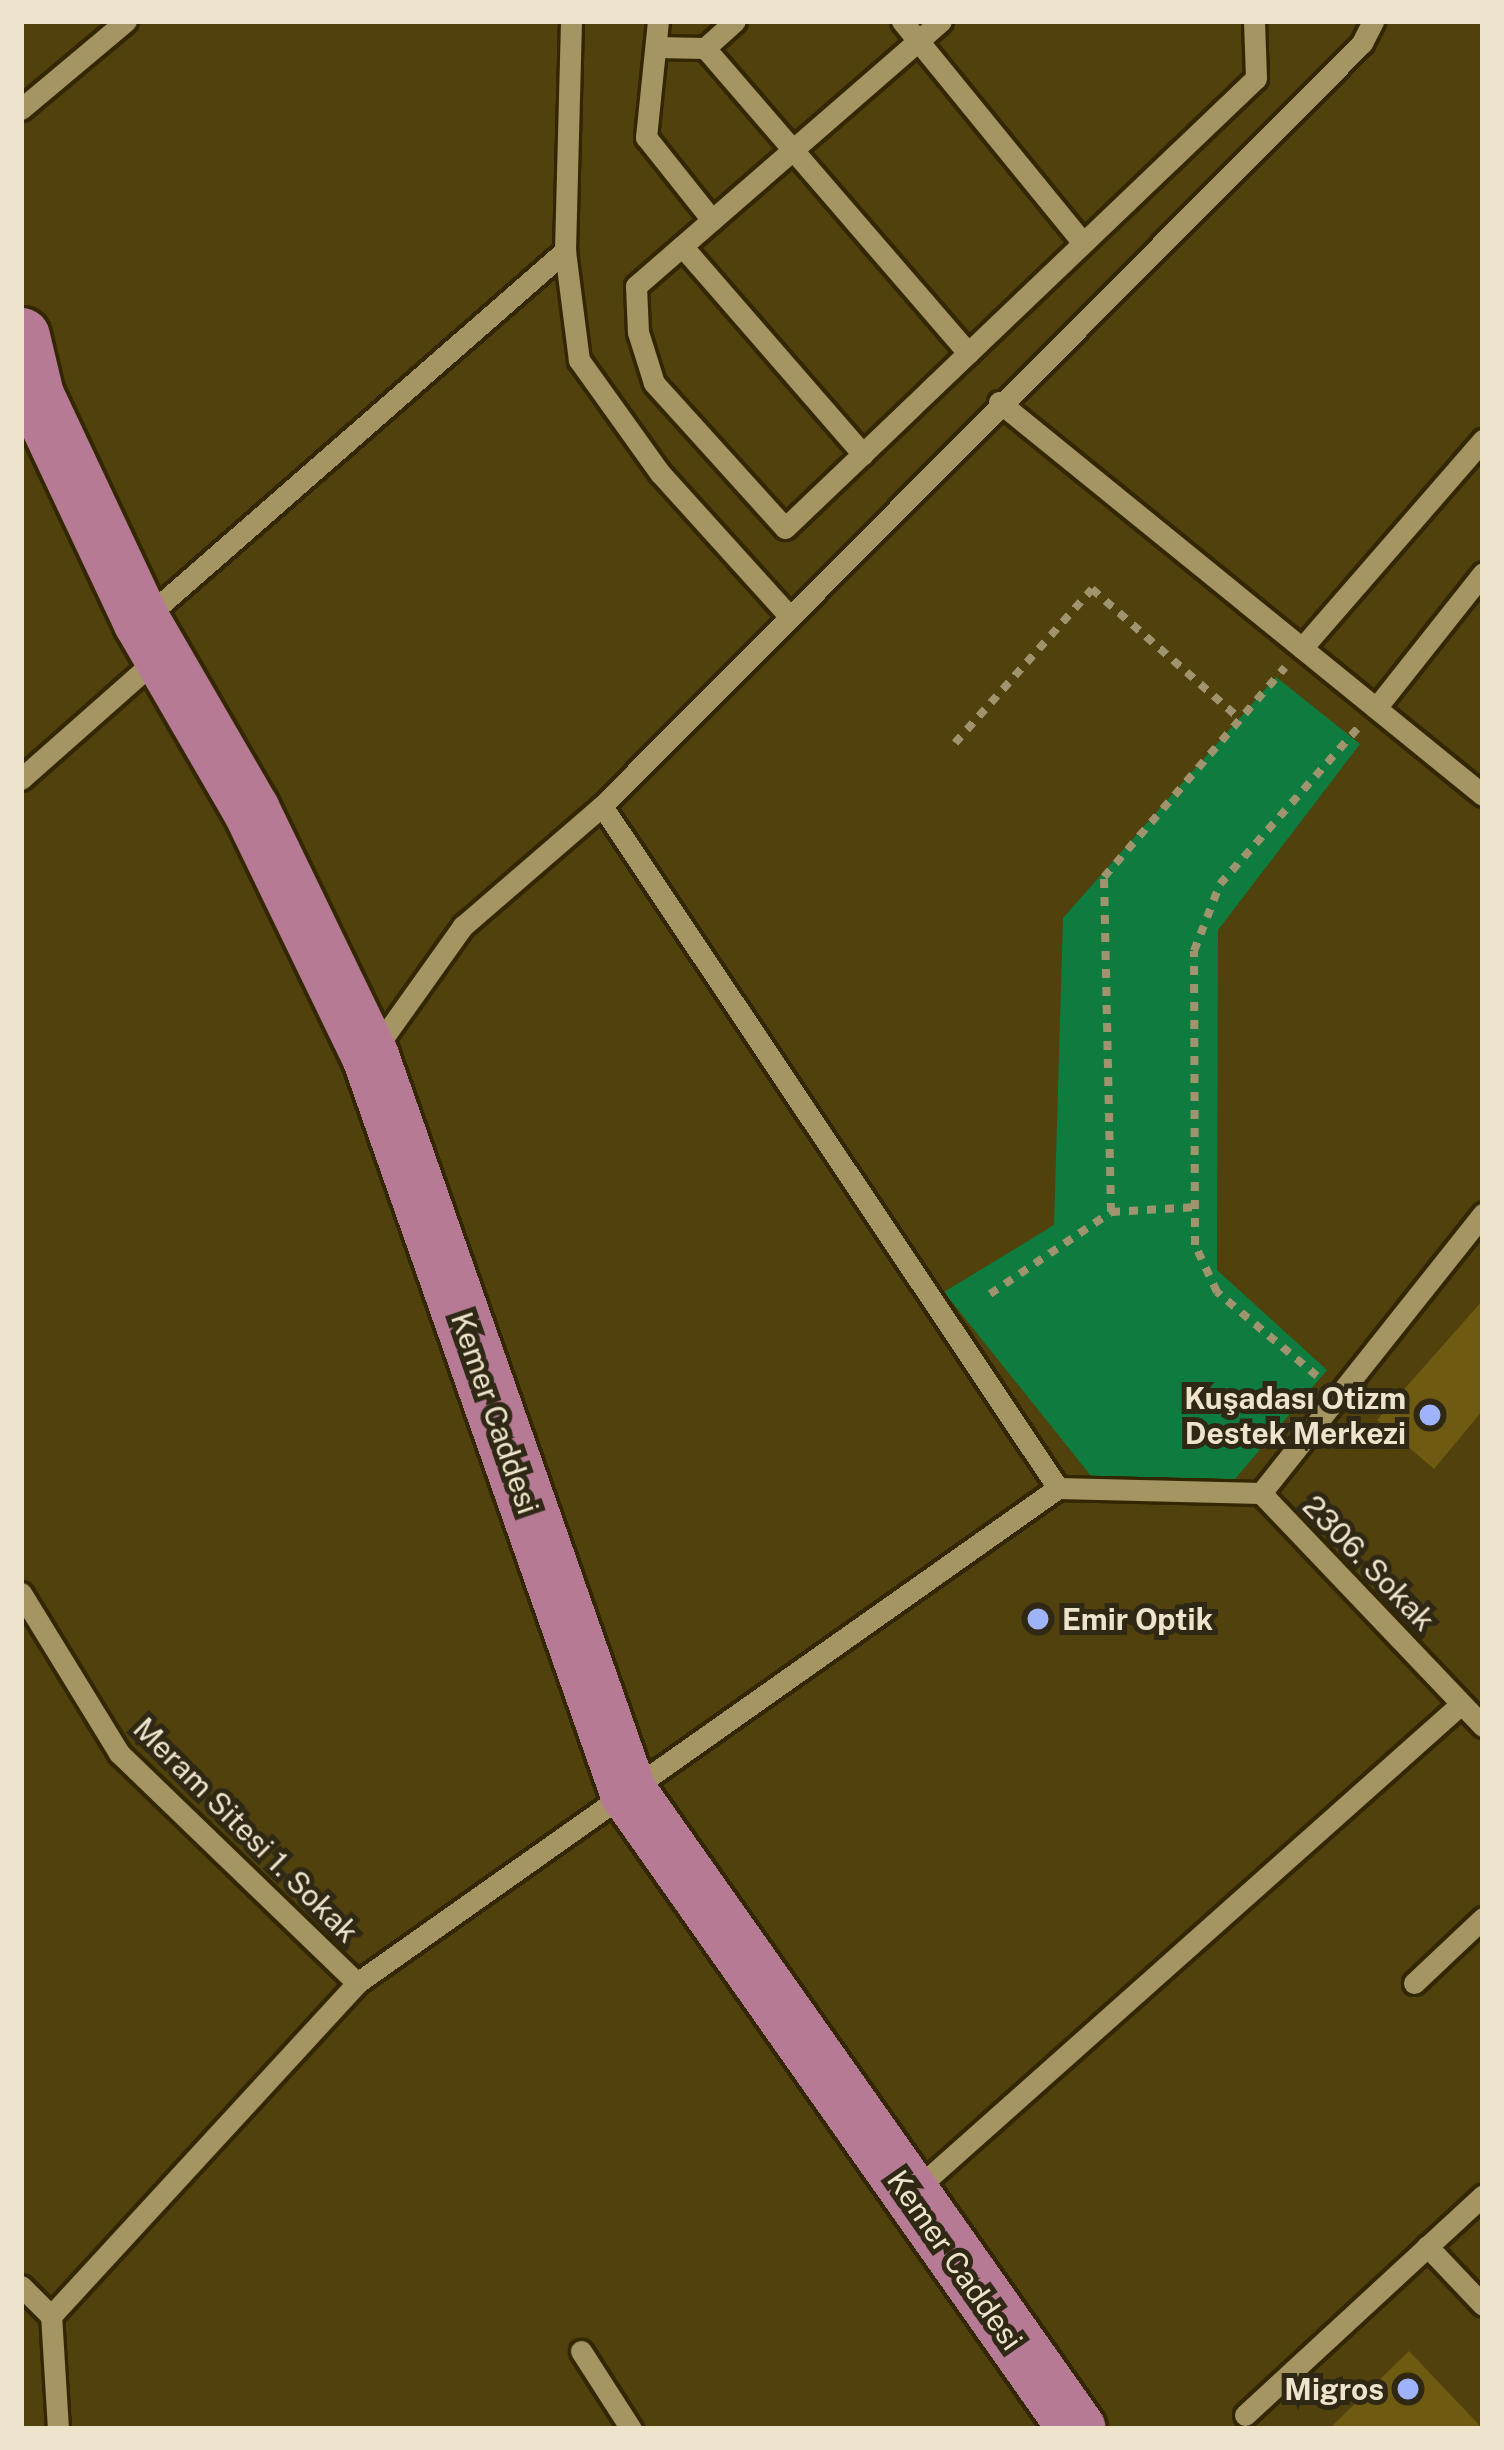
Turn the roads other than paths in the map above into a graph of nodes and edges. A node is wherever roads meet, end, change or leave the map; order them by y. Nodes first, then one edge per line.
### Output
1 (126, 21) edge
2 (571, 21) edge
3 (658, 21) edge
4 (735, 21) edge
5 (902, 21) edge
6 (941, 21) edge
7 (1254, 21) edge
8 (1373, 21) edge
9 (920, 40) junction
10 (657, 46) junction
11 (705, 48) junction
12 (21, 109) edge
13 (795, 152) junction
14 (712, 220) junction
15 (1084, 243) junction
16 (682, 246) junction
17 (565, 251) junction
18 (21, 336) edge
19 (968, 353) junction
20 (999, 402) junction
21 (1483, 440) edge
22 (863, 454) junction
23 (1483, 573) edge
24 (790, 617) junction
25 (151, 639) junction
26 (1302, 648) junction
27 (1376, 708) junction
28 (21, 779) edge
29 (1483, 795) edge
30 (602, 806) junction
31 (370, 1057) junction
32 (1483, 1214) edge
33 (1058, 1488) junction
34 (1261, 1493) junction
35 (21, 1593) edge
36 (1461, 1703) junction
37 (1483, 1726) edge
38 (628, 1792) junction
39 (1483, 1918) edge
40 (357, 1983) junction
41 (1414, 1983) dead end
42 (1483, 2195) edge
43 (909, 2196) junction
44 (1427, 2246) junction
45 (21, 2286) edge
46 (1483, 2305) edge
47 (51, 2316) junction
48 (581, 2351) dead end
49 (1245, 2414) dead end
50 (58, 2429) edge
51 (631, 2429) edge
52 (1077, 2429) edge

1 - 12 street
2 - 17 street
3 - 10 street
4 - 11 street
5 - 9 street
6 - 9 street
7 - 15 street
8 - 20 street
9 - 13 street
9 - 15 street
10 - 11 street
10 - 14 street
11 - 13 street
13 - 14 street
13 - 19 street
14 - 16 street
15 - 19 street
16 - 22 street
16 - 22 street
17 - 24 street
17 - 25 street
18 - 25 main road, Kemer Caddesi
19 - 22 street
20 - 24 street
20 - 26 street
21 - 26 street
23 - 27 street
24 - 30 street
25 - 28 street
25 - 31 main road, Kemer Caddesi
26 - 27 street
27 - 29 street
30 - 31 street
30 - 33 street
31 - 38 main road, Kemer Caddesi
32 - 34 street
33 - 34 street
33 - 38 street
34 - 36 street, 2306. Sokak
35 - 40 street, Meram Sitesi 1. Sokak
36 - 37 street, 2306. Sokak
36 - 43 street
38 - 40 street
38 - 43 main road, Kemer Caddesi
39 - 41 street
40 - 47 street
42 - 44 street
43 - 52 main road, Kemer Caddesi
44 - 46 street
44 - 49 street
45 - 47 street
47 - 50 street
48 - 51 street

